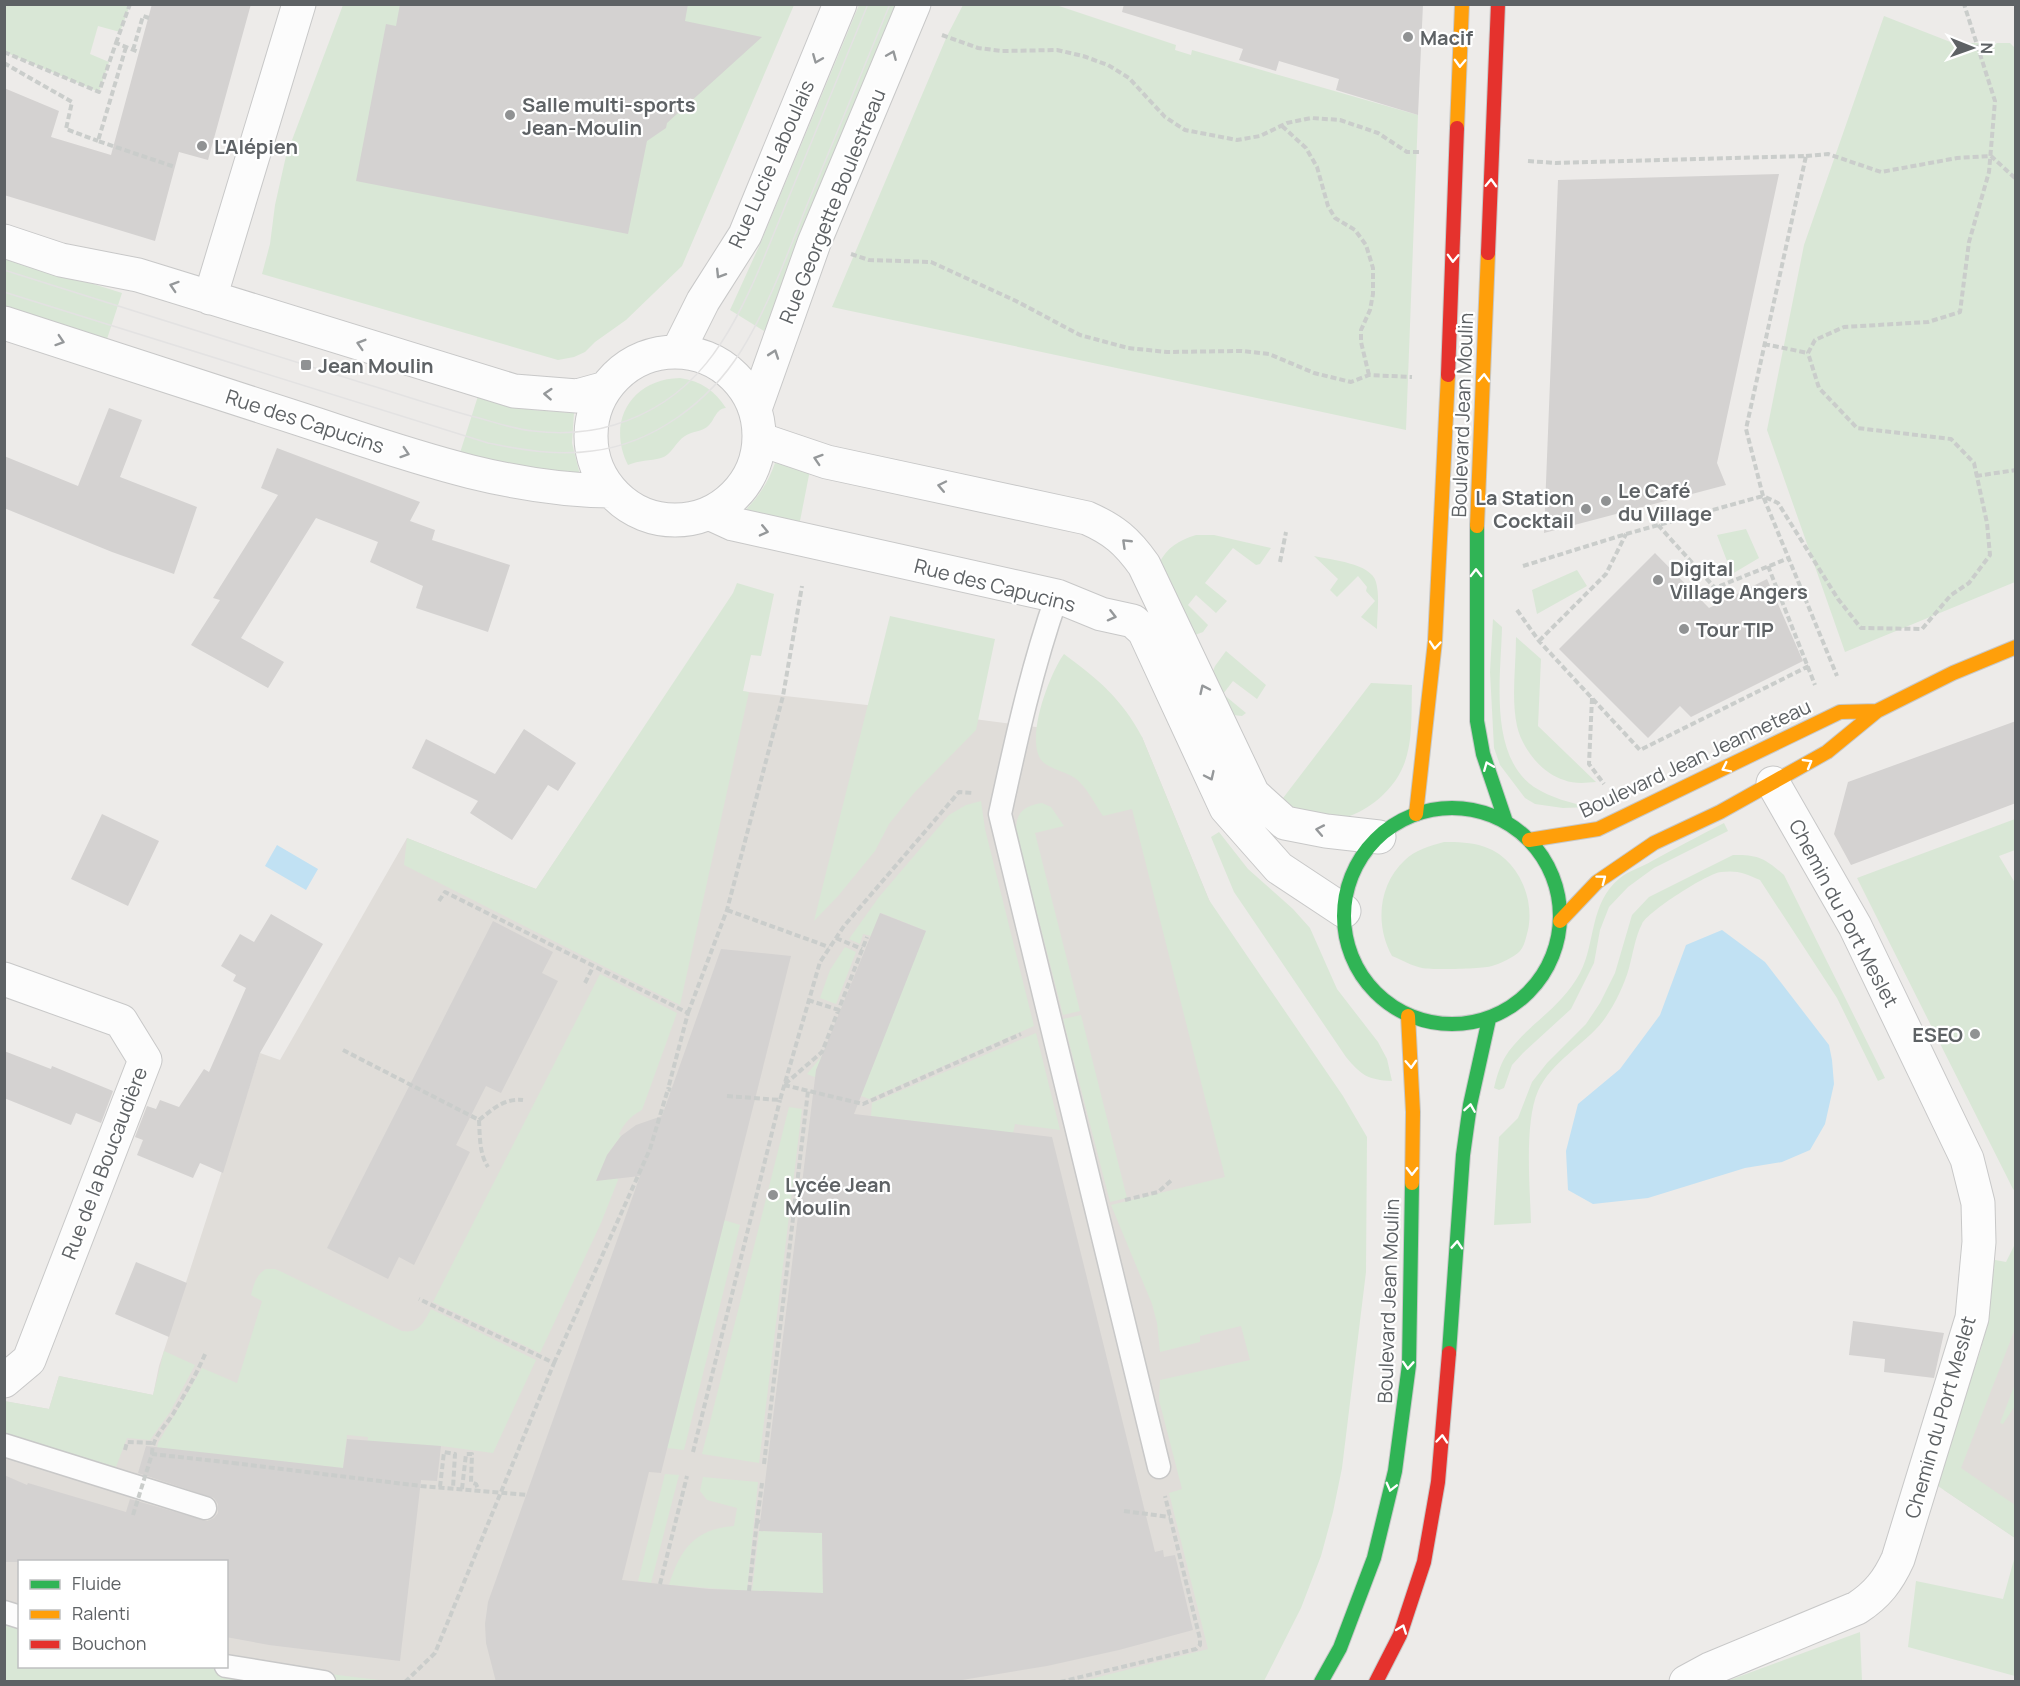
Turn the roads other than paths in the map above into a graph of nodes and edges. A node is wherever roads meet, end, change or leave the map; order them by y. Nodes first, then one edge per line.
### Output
1 (299, 4) edge
2 (840, 4) edge
3 (914, 4) edge
4 (1462, 4) edge
5 (1498, 4) edge
6 (4, 242) edge
7 (210, 298) junction
8 (4, 323) edge
9 (678, 351) junction
10 (606, 388) junction
11 (757, 424) junction
12 (611, 491) junction
13 (709, 513) junction
14 (1057, 596) junction
15 (2016, 647) edge
16 (1877, 711) junction
17 (1773, 783) junction
18 (1416, 814) junction
19 (1506, 822) junction
20 (1378, 837) junction
21 (1529, 840) junction
22 (1344, 911) junction
23 (1560, 921) junction
24 (4, 979) edge
25 (1408, 1016) junction
26 (1489, 1019) junction
27 (4, 1381) edge
28 (4, 1445) edge
29 (1159, 1467) road end
30 (205, 1508) dead end
31 (228, 1666) edge
32 (324, 1682) edge
33 (1322, 1682) edge
34 (1376, 1682) edge
35 (1686, 1682) edge

1 - 7 street
2 -> 9 street, Rue Lucie Laboulais
11 -> 3 street, Rue Georgette Boulestreau
4 -> 18 main road, Boulevard Jean Moulin
19 -> 5 main road, Boulevard Jean Moulin
7 -> 6 street
10 -> 7 street
8 -> 12 street, Rue des Capucins
9 - 10 street
9 - 11 street
10 - 12 street
11 - 13 street
20 -> 11 street
12 - 13 street
13 -> 14 street, Rue des Capucins
14 -> 22 street, Rue des Capucins
14 - 29 lane
15 - 16 main road, Boulevard Jean Jeanneteau
17 -> 16 main road, Boulevard Jean Jeanneteau
16 -> 21 main road, Boulevard Jean Jeanneteau
23 -> 17 main road, Boulevard Jean Jeanneteau
17 - 35 street, Chemin du Port Meslet
18 - 19 main road
18 - 20 main road
19 - 21 main road
20 - 22 main road
21 - 23 main road
22 - 25 main road
23 - 26 main road
24 - 27 street, Rue de la Boucaudière
25 - 26 main road
25 -> 33 main road, Boulevard Jean Moulin
34 -> 26 main road
28 - 30 lane
31 - 32 lane

